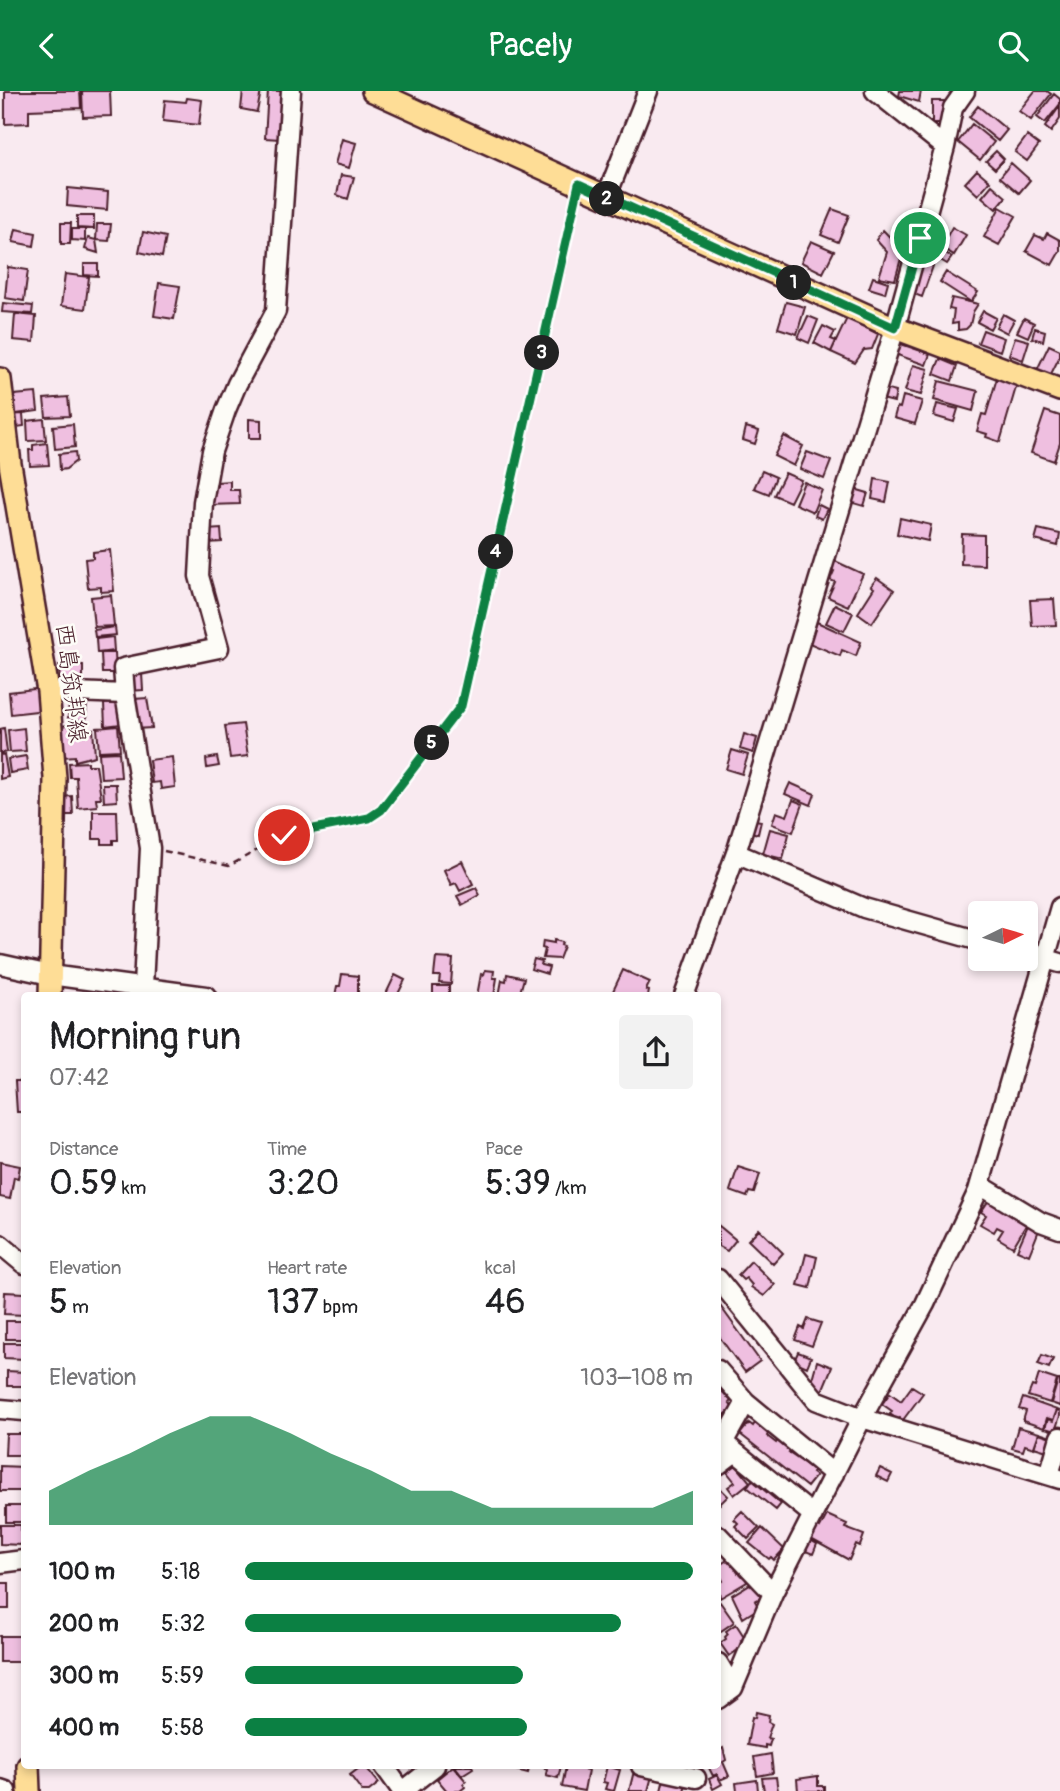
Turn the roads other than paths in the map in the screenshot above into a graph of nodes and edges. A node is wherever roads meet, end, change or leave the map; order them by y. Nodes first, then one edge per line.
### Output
1 (291, 91) edge
2 (373, 91) edge
3 (648, 91) edge
4 (875, 91) edge
5 (965, 91) edge
6 (945, 148) junction
7 (607, 198) junction
8 (895, 328) junction
9 (0, 379) edge
10 (1060, 390) edge
11 (48, 691) junction
12 (125, 694) junction
13 (736, 853) junction
14 (1060, 907) edge
15 (968, 938) edge
16 (1053, 961) edge
17 (0, 964) edge
18 (50, 986) edge
19 (143, 986) junction
20 (180, 992) edge
21 (685, 992) edge
22 (980, 1185) junction
23 (1060, 1229) edge
24 (0, 1244) edge
25 (21, 1262) edge
26 (721, 1283) edge
27 (721, 1373) edge
28 (746, 1402) junction
29 (0, 1409) edge
30 (21, 1411) edge
31 (862, 1418) junction
32 (1060, 1437) edge
33 (725, 1445) edge
34 (834, 1474) junction
35 (1054, 1477) edge
36 (813, 1515) junction
37 (723, 1553) edge
38 (21, 1560) edge
39 (0, 1563) edge
40 (773, 1593) junction
41 (721, 1669) edge
42 (733, 1688) junction
43 (721, 1697) edge
44 (28, 1769) edge
45 (386, 1769) edge
46 (431, 1769) edge
47 (655, 1769) edge
48 (696, 1778) edge
49 (0, 1789) edge
50 (6, 1791) edge
51 (29, 1791) edge
52 (403, 1791) edge

1 - 12 street
2 - 7 main road
3 - 7 street
4 - 6 street
5 - 6 street
6 - 8 street
7 - 8 main road
8 - 10 main road
8 - 13 street
9 - 11 main road, 西島筑邦線
11 - 12 street
11 - 18 main road, 西島筑邦線
12 - 19 street
13 - 15 street
13 - 21 street
14 - 16 street
16 - 22 street
17 - 18 street
18 - 19 street
19 - 20 street
22 - 23 street
22 - 31 street
24 - 25 street
26 - 31 street
27 - 28 street
28 - 33 street
28 - 34 street
29 - 30 street
31 - 34 street
31 - 35 street
32 - 35 street
33 - 36 street
34 - 36 street
36 - 40 street
37 - 40 street
38 - 39 street
40 - 42 street
41 - 42 street
42 - 43 street
44 - 51 main road
45 - 52 street
46 - 52 street
47 - 48 street
49 - 50 street

